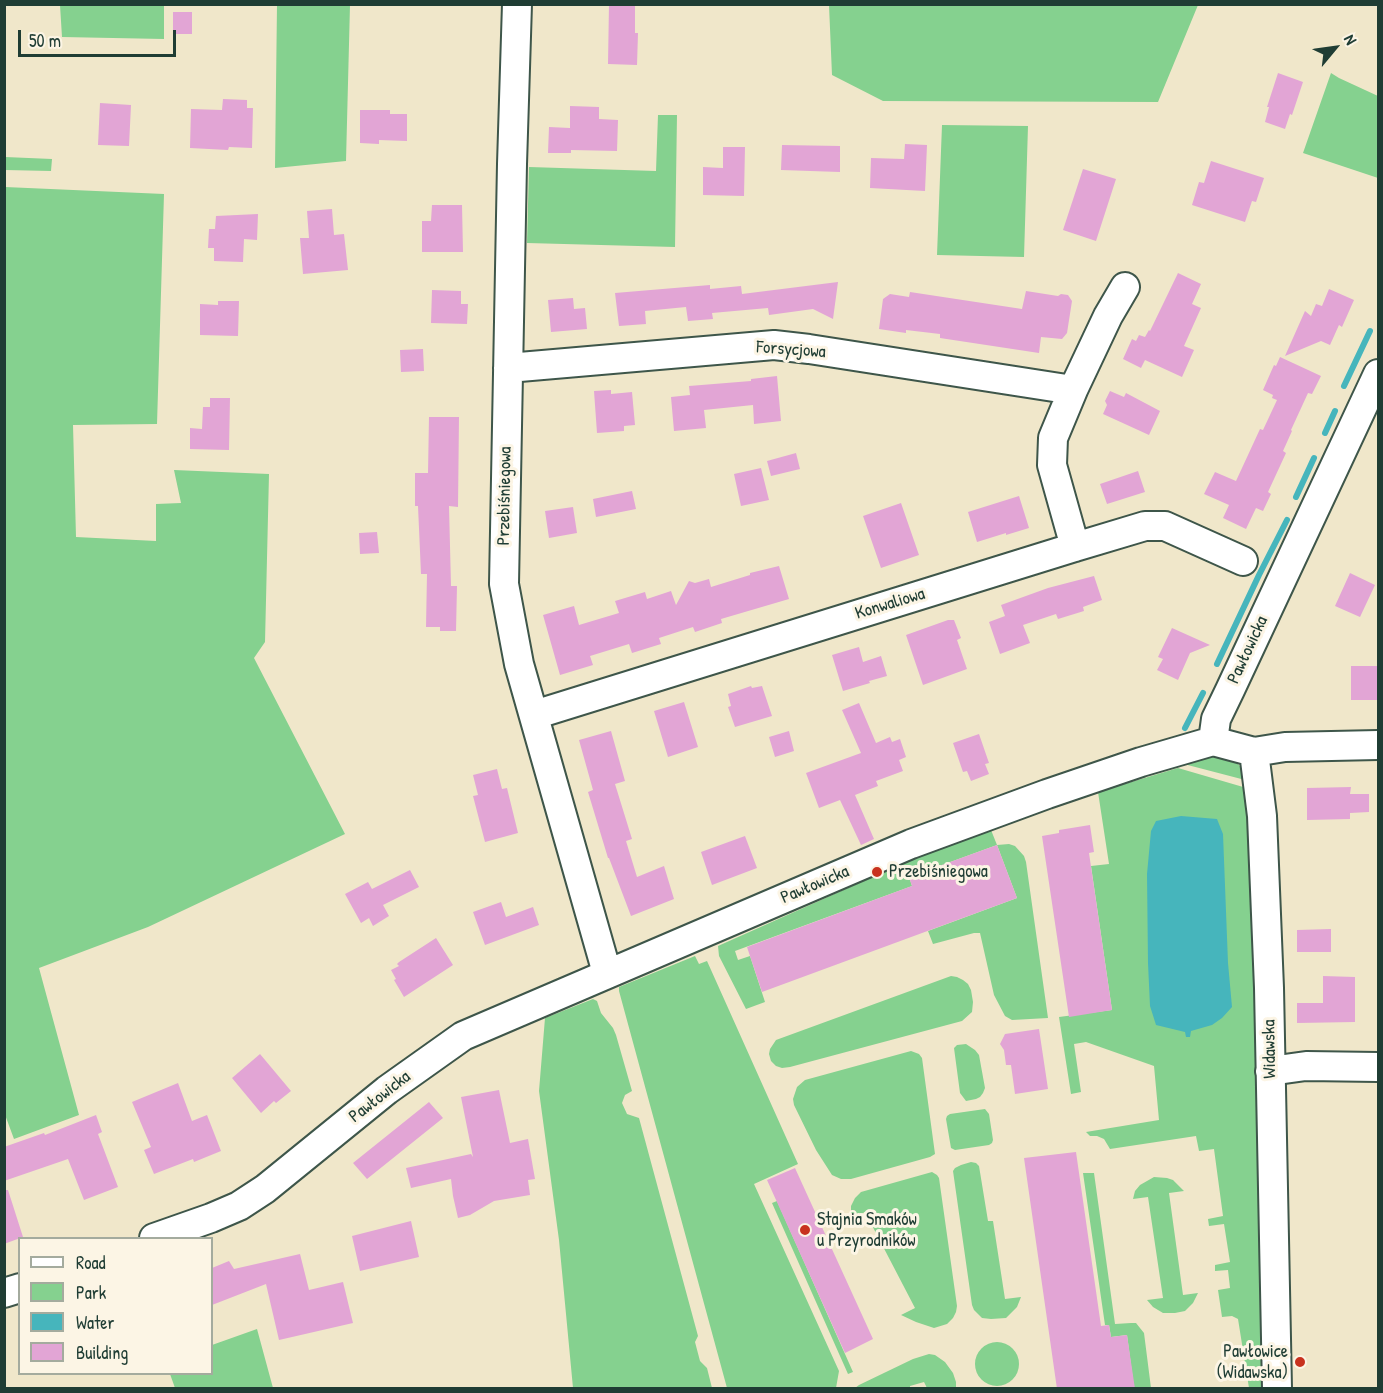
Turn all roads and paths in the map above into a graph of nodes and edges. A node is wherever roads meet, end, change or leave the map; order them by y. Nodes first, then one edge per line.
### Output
1 (517, 4) edge
2 (1125, 287) dead end
3 (507, 368) junction
4 (1378, 374) edge
5 (1073, 390) junction
6 (1076, 547) junction
7 (1243, 561) dead end
8 (534, 715) junction
9 (1213, 741) junction
10 (1378, 746) edge
11 (1254, 752) junction
12 (607, 973) junction
13 (1378, 1066) edge
14 (1270, 1071) junction
15 (159, 1237) edge
16 (1277, 1389) edge

1 - 3 street, Przebiśniegowa
2 - 5 street
3 - 5 street, Forsycjowa
3 - 8 street, Przebiśniegowa
4 - 9 street, Pawłowicka
5 - 6 street
6 - 7 street, Konwaliowa
6 - 8 street, Konwaliowa
8 - 12 street, Przebiśniegowa
9 - 11 street
9 - 12 street, Pawłowicka
10 - 11 street
11 - 14 street, Widawska
12 - 15 street, Pawłowicka
13 - 14 street
14 - 16 street, Widawska

